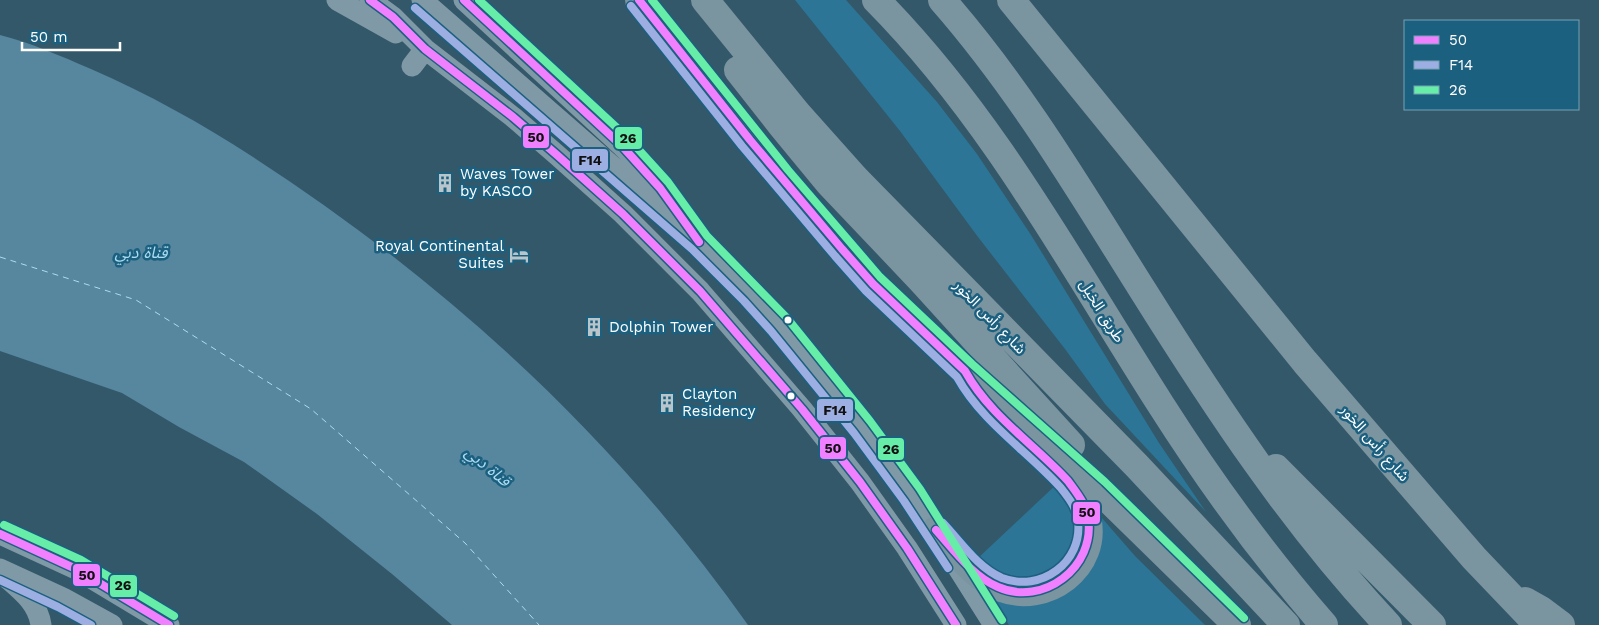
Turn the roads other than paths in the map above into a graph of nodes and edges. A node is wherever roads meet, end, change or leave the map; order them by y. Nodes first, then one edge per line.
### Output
1 (337, 0) edge
2 (370, 0) edge
3 (422, 0) edge
4 (464, 0) edge
5 (639, 0) edge
6 (876, 0) edge
7 (942, 0) edge
8 (1010, 0) edge
9 (707, 2) edge
10 (425, 49) junction
11 (412, 66) dead end
12 (699, 242) junction
13 (931, 273) junction
14 (965, 371) junction
15 (1233, 431) junction
16 (1098, 489) junction
17 (936, 530) junction
18 (0, 534) edge
19 (0, 569) edge
20 (0, 572) edge
21 (1510, 596) junction
22 (41, 625) edge
23 (112, 625) edge
24 (169, 625) edge
25 (956, 625) edge
26 (994, 625) edge
27 (1237, 625) edge
28 (1286, 625) edge
29 (1324, 625) edge
30 (1388, 625) edge
31 (1432, 625) edge
32 (1538, 625) edge
33 (1561, 625) edge

1 - 10 street
2 - 10 street
3 - 12 street
4 - 12 street
5 - 14 highway
6 - 29 highway, طريق الخيل
7 - 15 highway
8 - 21 highway, شارع رأس الخور
9 - 13 highway, شارع رأس الخور
10 - 11 street
10 - 25 street
12 - 17 street
13 - 16 highway
13 - 28 highway, شارع رأس الخور
14 - 16 highway
14 - 17 highway
15 - 30 highway
15 - 31 highway
16 - 27 highway
17 - 26 street
18 - 24 street
19 - 23 street
20 - 22 street
21 - 32 highway, شارع رأس الخور
21 - 33 highway

